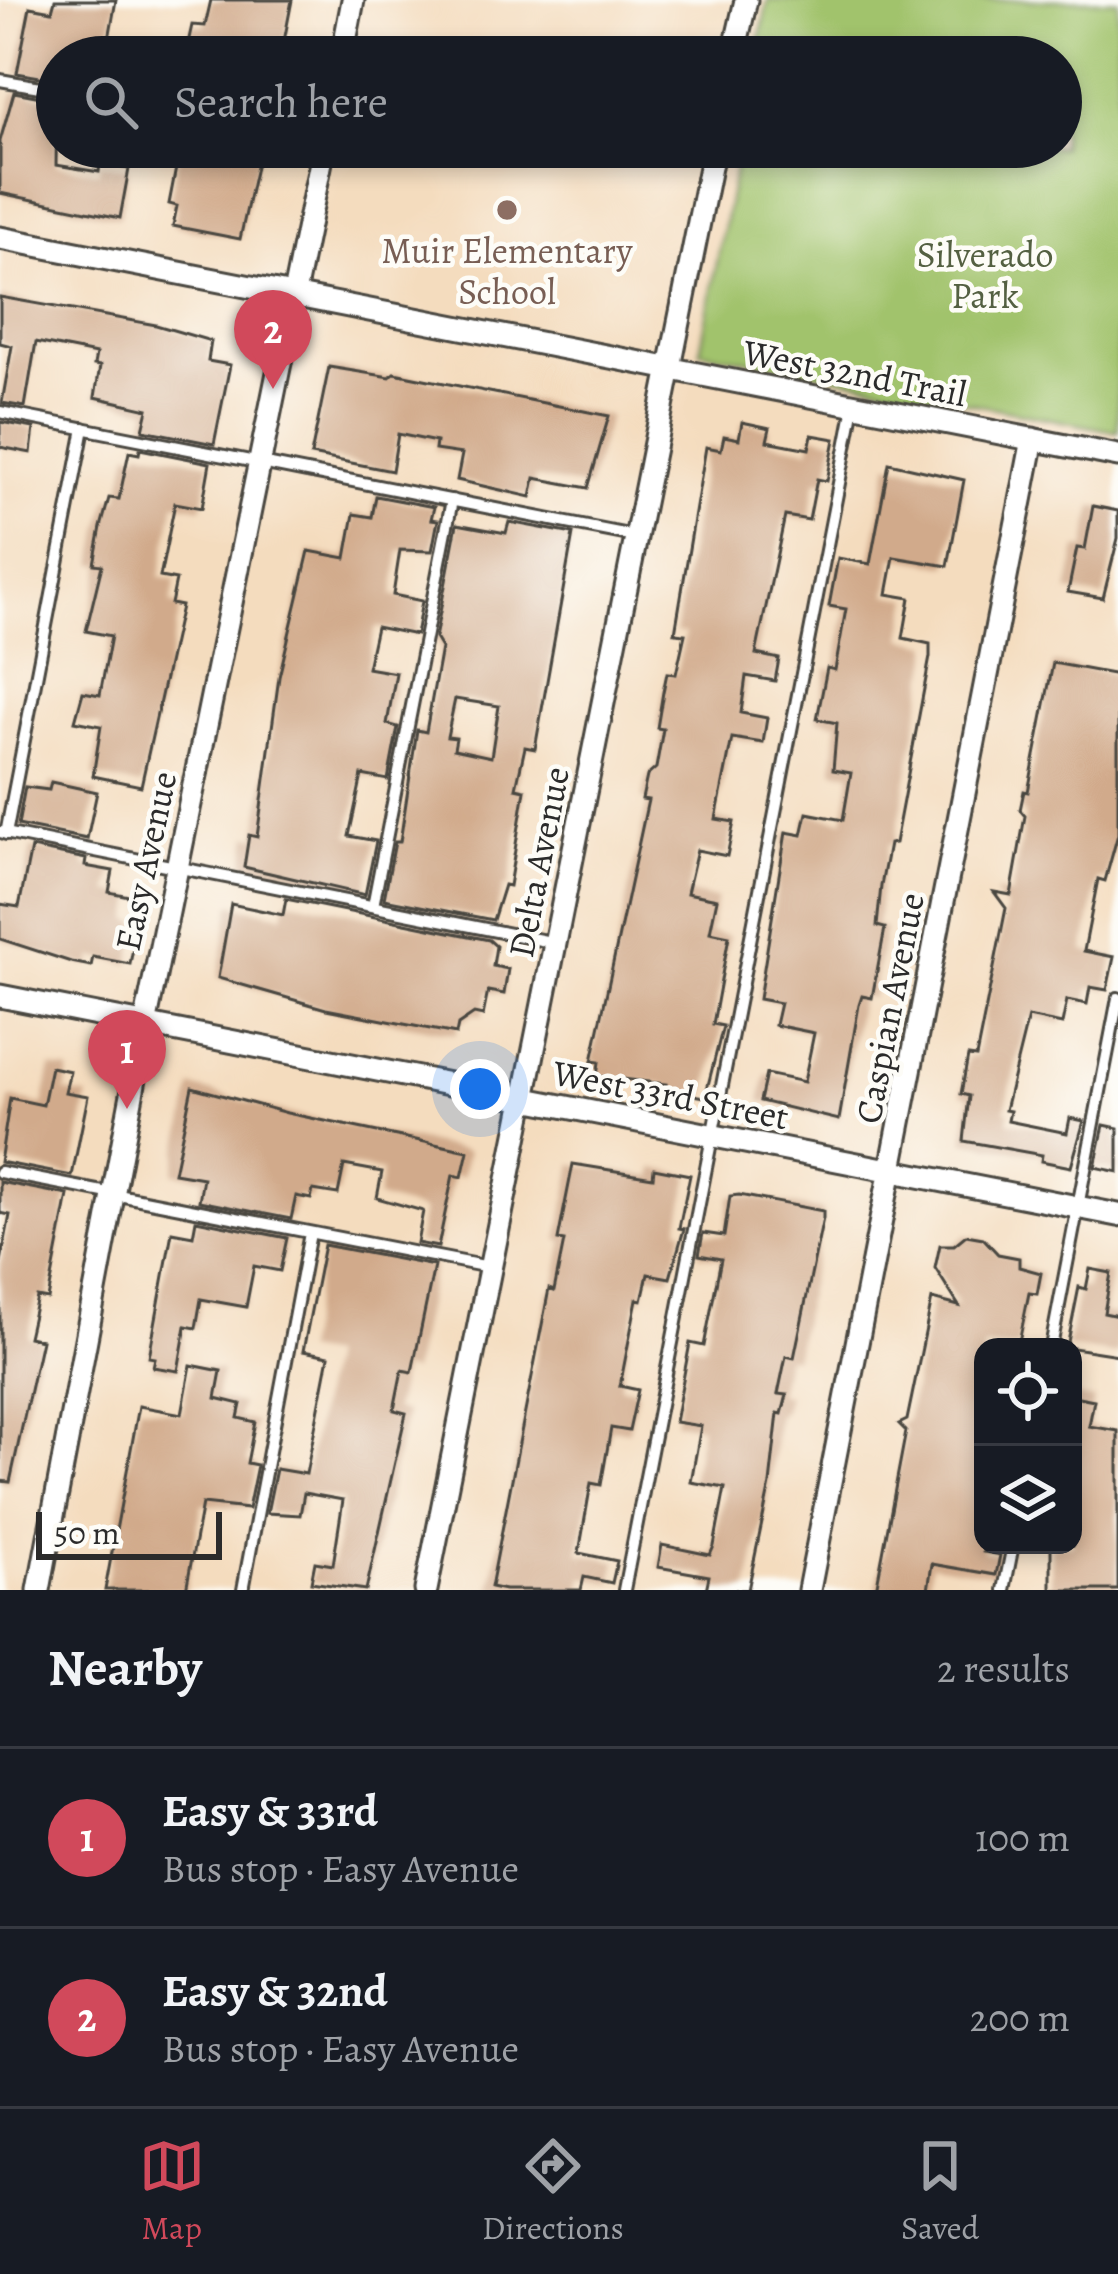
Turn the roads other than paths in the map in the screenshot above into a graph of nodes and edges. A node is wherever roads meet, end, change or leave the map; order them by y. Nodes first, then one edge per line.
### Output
1 (353, 0) edge
2 (746, 0) edge
3 (346, 36) edge
4 (738, 36) edge
5 (0, 80) edge
6 (36, 86) edge
7 (320, 168) edge
8 (709, 168) edge
9 (0, 238) edge
10 (294, 297) junction
11 (665, 370) junction
12 (854, 406) junction
13 (0, 412) edge
14 (84, 428) junction
15 (1033, 439) junction
16 (1118, 456) edge
17 (260, 463) junction
18 (452, 500) junction
19 (634, 536) junction
20 (3, 833) edge
21 (177, 867) junction
22 (373, 906) junction
23 (556, 943) junction
24 (0, 996) edge
25 (1118, 998) edge
26 (146, 1024) junction
27 (527, 1099) junction
28 (711, 1136) junction
29 (891, 1171) junction
30 (0, 1172) edge
31 (113, 1194) junction
32 (1077, 1207) junction
33 (1118, 1215) edge
34 (310, 1232) junction
35 (492, 1268) junction
36 (1053, 1338) edge
37 (1010, 1554) edge
38 (39, 1590) edge
39 (243, 1590) edge
40 (426, 1590) edge
41 (625, 1590) edge
42 (808, 1590) edge
43 (1004, 1590) edge

1 - 3 street
2 - 4 street
5 - 6 lane
7 - 10 street, Easy Avenue
8 - 11 street, Delta Avenue
9 - 10 street, West 32nd Trail
10 - 11 street, West 32nd Trail
10 - 17 street, Easy Avenue
11 - 12 street, West 32nd Trail
11 - 19 street, Delta Avenue
12 - 15 street, West 32nd Trail
12 - 28 lane
13 - 14 lane
14 - 17 lane
14 - 20 lane
15 - 16 street, West 32nd Trail
15 - 29 street, Caspian Avenue
17 - 18 lane
17 - 21 street, Easy Avenue
18 - 19 lane
18 - 22 lane
19 - 23 street, Delta Avenue
20 - 21 lane
21 - 22 lane
21 - 26 street, Easy Avenue
22 - 23 lane
23 - 27 street, Delta Avenue
24 - 26 street, West 33rd Street
25 - 32 lane
26 - 27 street, West 33rd Street
26 - 31 street, Easy Avenue
27 - 28 street, West 33rd Street
27 - 35 street, Delta Avenue
28 - 29 street, West 33rd Street
28 - 41 lane
29 - 32 street, West 33rd Street
29 - 42 street, Caspian Avenue
30 - 31 lane
31 - 34 lane
31 - 38 street, Easy Avenue
32 - 33 street, West 33rd Street
32 - 36 lane
34 - 35 lane
34 - 39 lane
35 - 40 street, Delta Avenue
37 - 43 lane

